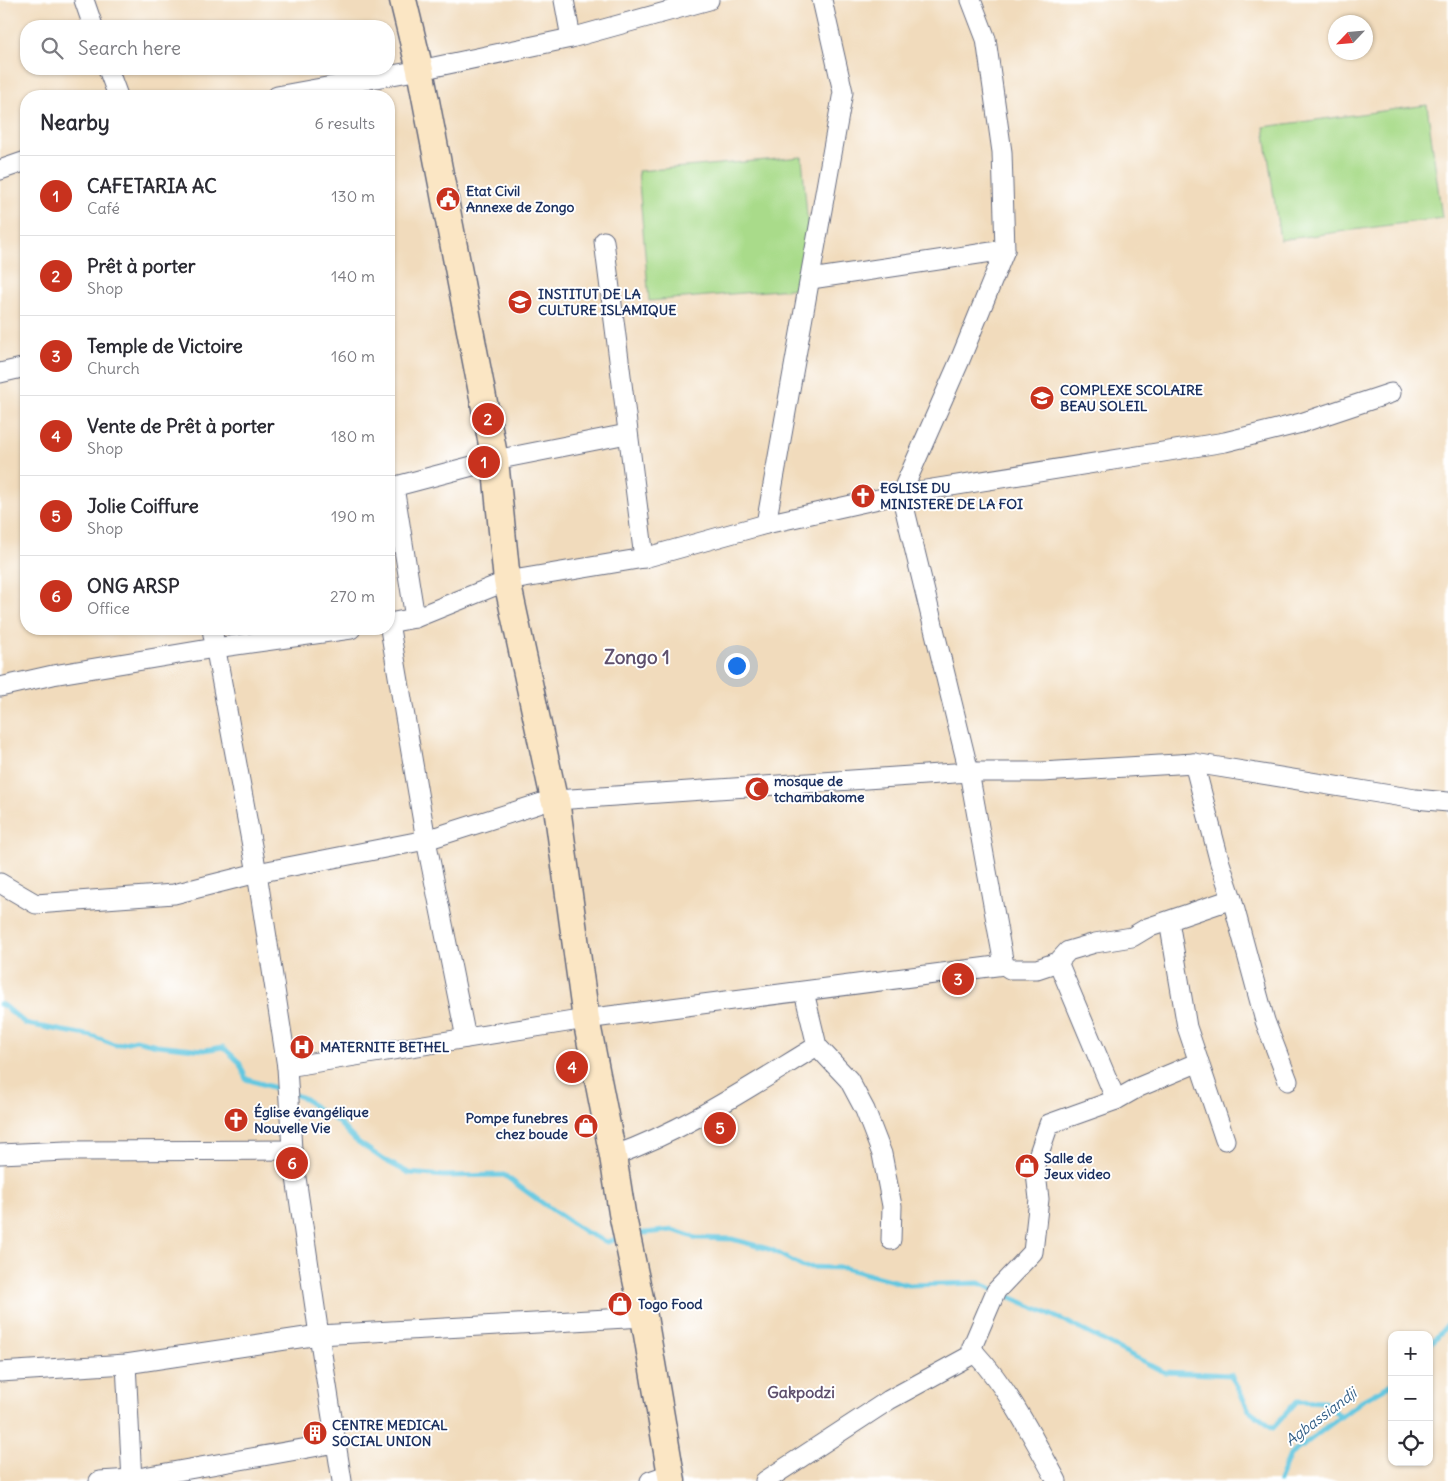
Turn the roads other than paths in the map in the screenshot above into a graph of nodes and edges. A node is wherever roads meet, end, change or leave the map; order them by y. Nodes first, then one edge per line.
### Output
1 (84, 0) edge
2 (403, 0) edge
3 (564, 0) edge
4 (706, 0) edge
5 (822, 0) edge
6 (971, 0) edge
7 (91, 20) edge
8 (571, 38) junction
9 (420, 70) junction
10 (110, 75) edge
11 (392, 75) edge
12 (395, 75) edge
13 (116, 90) edge
14 (309, 90) edge
15 (20, 162) edge
16 (0, 170) edge
17 (604, 241) dead end
18 (1005, 250) junction
19 (811, 279) junction
20 (20, 368) edge
21 (0, 373) edge
22 (1390, 393) dead end
23 (627, 434) junction
24 (495, 460) junction
25 (395, 486) edge
26 (901, 494) junction
27 (395, 509) edge
28 (766, 524) junction
29 (644, 558) junction
30 (507, 581) junction
31 (415, 618) junction
32 (395, 622) edge
33 (213, 635) edge
34 (308, 635) edge
35 (391, 635) edge
36 (215, 648) junction
37 (0, 686) edge
38 (1194, 763) junction
39 (969, 772) junction
40 (555, 800) junction
41 (1448, 802) edge
42 (426, 840) junction
43 (257, 873) junction
44 (0, 883) edge
45 (1232, 899) junction
46 (1169, 920) junction
47 (1058, 962) junction
48 (1004, 965) junction
49 (804, 992) junction
50 (586, 1019) junction
51 (466, 1038) junction
52 (817, 1046) junction
53 (1199, 1062) junction
54 (287, 1067) junction
55 (1288, 1081) dead end
56 (1116, 1100) junction
57 (1225, 1140) dead end
58 (292, 1150) junction
59 (0, 1154) edge
60 (613, 1156) junction
61 (891, 1240) dead end
62 (644, 1317) junction
63 (319, 1335) junction
64 (975, 1353) junction
65 (126, 1364) junction
66 (0, 1372) edge
67 (336, 1443) junction
68 (664, 1479) edge
69 (132, 1480) edge
70 (99, 1481) edge
71 (342, 1481) edge
72 (765, 1481) edge
73 (1057, 1481) edge

1 - 7 street
2 - 9 street
3 - 8 street
4 - 8 street
5 - 19 street
6 - 18 street
8 - 9 street
9 - 12 street
9 - 24 street
10 - 13 street
11 - 14 street
15 - 16 street
17 - 23 street
18 - 19 street
18 - 26 street
19 - 28 street
20 - 21 street
22 - 26 street
23 - 24 street
23 - 29 street
24 - 25 street
24 - 30 street
26 - 28 street
26 - 39 street
27 - 31 street
28 - 29 street
29 - 30 street
30 - 31 street
30 - 40 street
31 - 32 street
33 - 36 street
34 - 36 street
35 - 42 street
36 - 37 street
36 - 43 street
38 - 39 street
38 - 41 street
38 - 45 street
39 - 40 street
39 - 48 street
40 - 42 street
40 - 50 street
42 - 43 street
42 - 51 street
43 - 44 street
43 - 54 street
45 - 46 street
45 - 55 street
46 - 47 street
46 - 53 street
47 - 48 street
47 - 56 street
48 - 49 street
49 - 50 street
49 - 52 street
50 - 51 street
50 - 60 street
51 - 54 street
52 - 60 street
52 - 61 street
53 - 56 street
53 - 57 street
54 - 58 street
56 - 64 street
58 - 59 street
58 - 63 street
60 - 62 street
62 - 63 street
62 - 68 street
63 - 65 street
63 - 67 street
64 - 72 street
64 - 73 street
65 - 66 street
65 - 69 street
67 - 69 street
67 - 71 street
69 - 70 street

